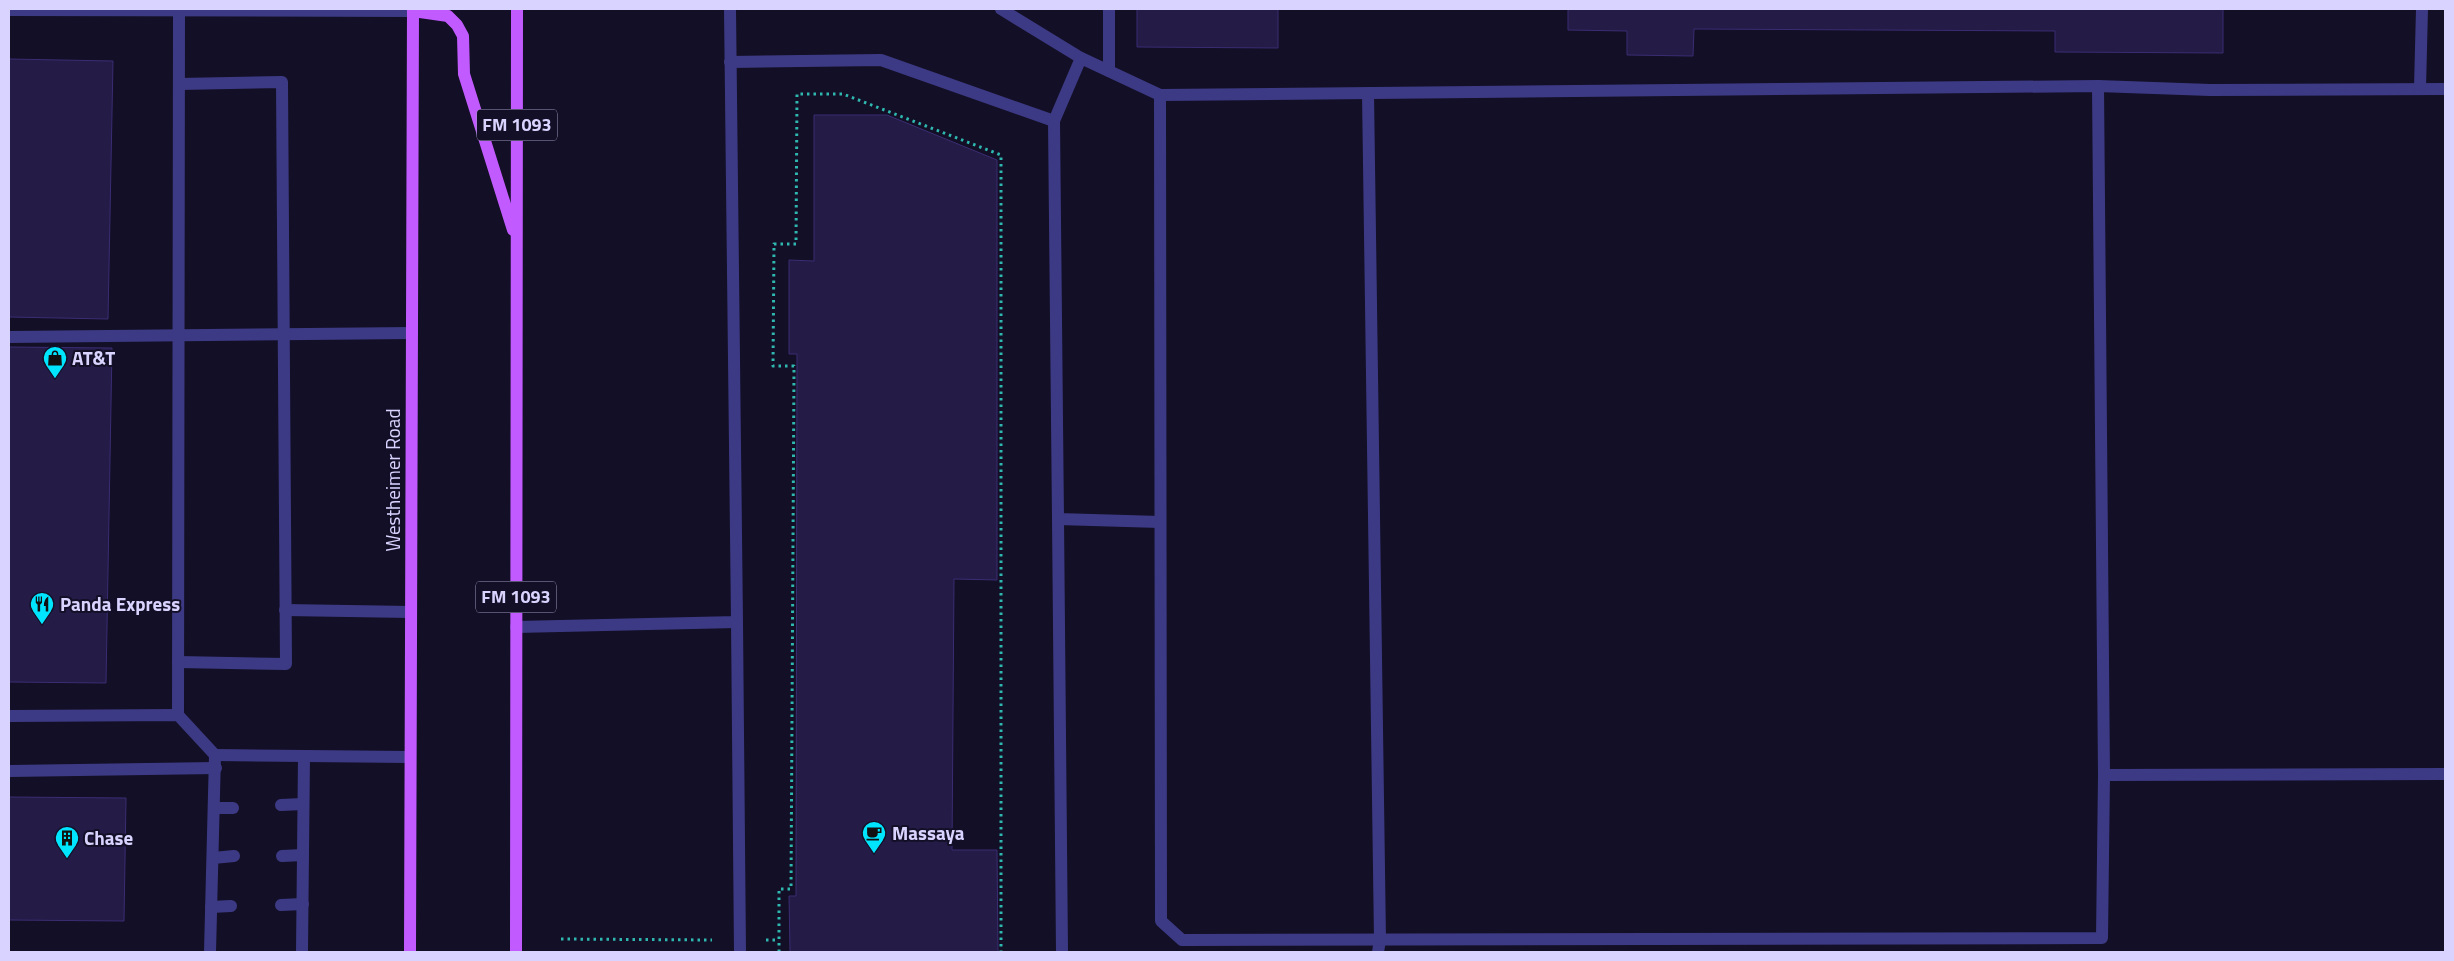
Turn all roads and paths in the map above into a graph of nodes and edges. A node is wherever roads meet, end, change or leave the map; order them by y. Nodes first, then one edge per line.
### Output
1 (517, 9) edge
2 (730, 9) edge
3 (1001, 9) edge
4 (1109, 9) edge
5 (2422, 9) edge
6 (9, 10) edge
7 (179, 10) junction
8 (218, 10) edge
9 (413, 10) edge
10 (1081, 58) junction
11 (730, 62) junction
12 (1109, 71) junction
13 (179, 84) junction
14 (2098, 86) junction
15 (2420, 88) junction
16 (2445, 89) edge
17 (1368, 93) junction
18 (1160, 95) junction
19 (1054, 121) junction
20 (517, 242) junction
21 (412, 333) junction
22 (284, 334) junction
23 (179, 335) junction
24 (9, 337) edge
25 (1058, 519) junction
26 (1160, 522) junction
27 (285, 610) junction
28 (411, 612) junction
29 (737, 622) junction
30 (516, 627) junction
31 (178, 662) junction
32 (178, 715) junction
33 (9, 716) edge
34 (215, 755) junction
35 (304, 756) junction
36 (409, 757) junction
37 (216, 768) junction
38 (9, 771) edge
39 (2104, 774) junction
40 (2445, 774) edge
41 (303, 804) junction
42 (281, 806) dead end
43 (215, 808) junction
44 (233, 808) dead end
45 (303, 855) junction
46 (234, 856) dead end
47 (282, 856) dead end
48 (213, 858) junction
49 (303, 904) junction
50 (281, 905) dead end
51 (231, 906) dead end
52 (211, 907) junction
53 (561, 939) dead end
54 (778, 940) junction
55 (740, 946) edge
56 (1379, 946) edge
57 (210, 952) edge
58 (302, 952) edge
59 (410, 952) edge
60 (516, 952) edge
61 (778, 952) edge
62 (1001, 952) edge
63 (1062, 952) edge

1 - 20 main road, FM 1093
2 - 11 lane
3 - 10 lane
4 - 12 lane
5 - 15 lane
6 - 7 lane
7 - 8 lane
7 - 13 lane
8 - 9 lane
9 - 20 main road
9 - 21 main road, Westheimer Road
10 - 12 lane
10 - 19 lane
11 - 19 lane
11 - 29 lane
12 - 18 lane
13 - 22 lane
13 - 23 lane
14 - 15 lane
14 - 17 lane
14 - 39 lane
15 - 16 lane
17 - 18 lane
17 - 56 lane
18 - 26 lane
19 - 25 lane
20 - 30 main road, FM 1093
21 - 22 lane
21 - 28 main road, Westheimer Road
22 - 23 lane
22 - 27 lane
23 - 24 lane
23 - 31 lane
25 - 26 lane
25 - 63 lane
26 - 56 lane
27 - 28 lane
27 - 31 lane
28 - 36 main road, Westheimer Road
29 - 30 lane
29 - 55 lane
30 - 60 main road, FM 1093
31 - 32 lane
32 - 33 lane
32 - 34 lane
34 - 35 lane
34 - 37 lane
35 - 36 lane
35 - 41 lane
36 - 59 main road, Westheimer Road
37 - 38 lane
37 - 43 lane
39 - 40 lane
39 - 56 lane
41 - 42 lane
41 - 45 lane
43 - 44 lane
43 - 48 lane
45 - 47 lane
45 - 49 lane
46 - 48 lane
48 - 52 lane
49 - 50 lane
49 - 58 lane
51 - 52 lane
52 - 57 lane
53 - 55 path
54 - 55 path
54 - 61 path
54 - 62 path

